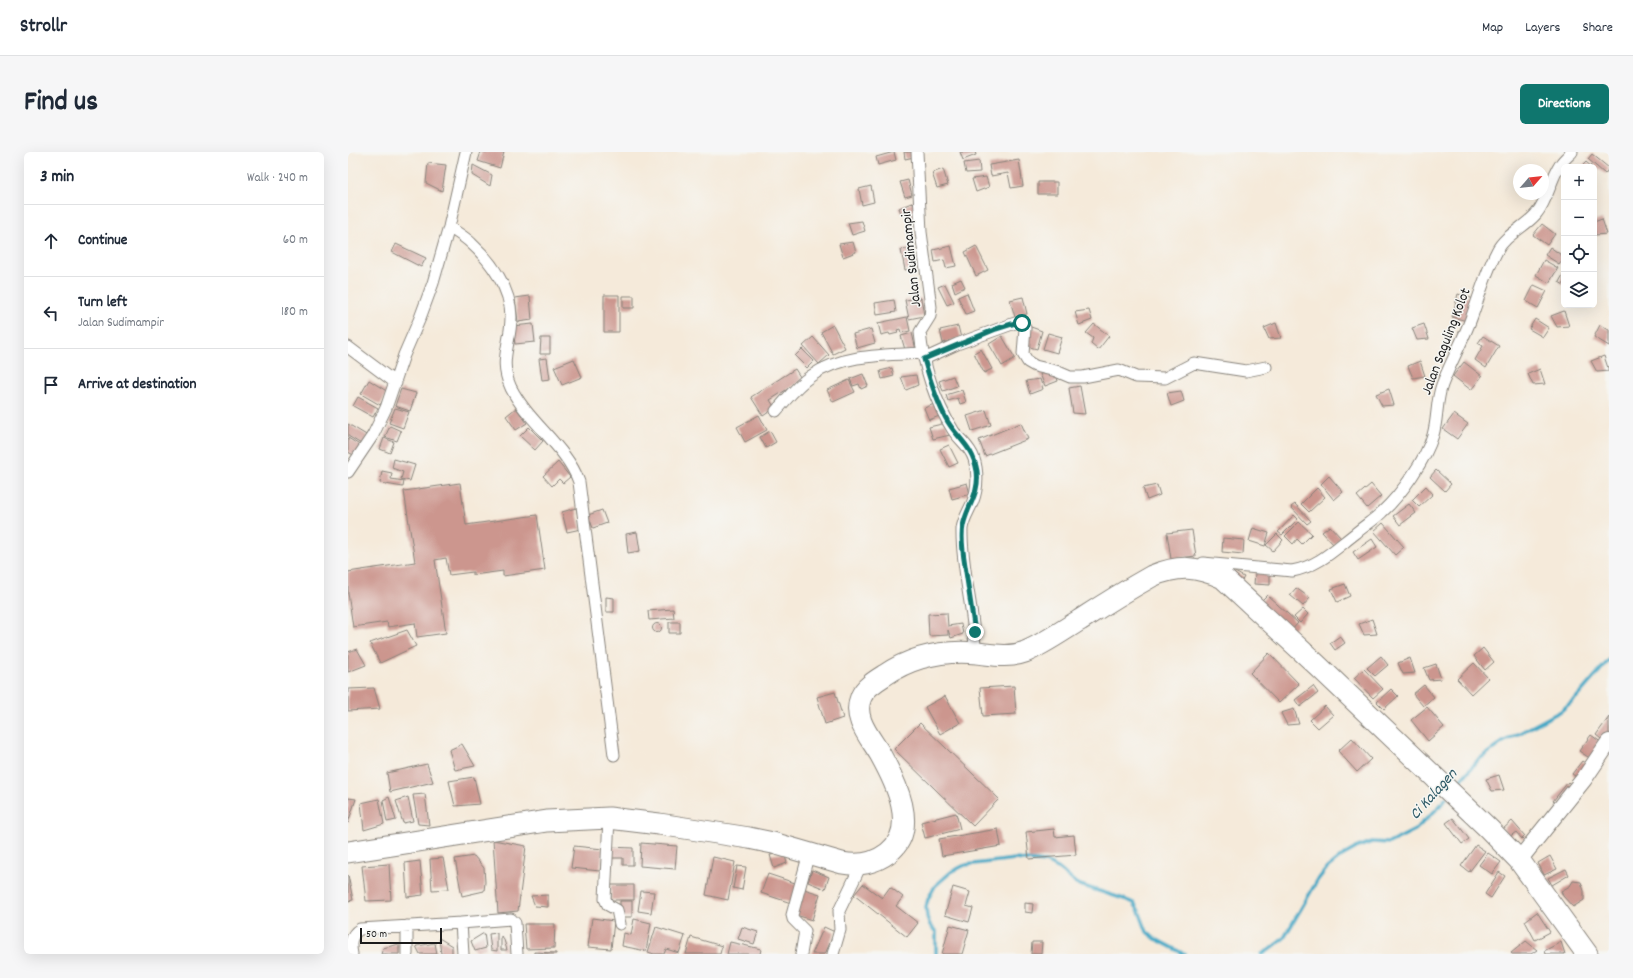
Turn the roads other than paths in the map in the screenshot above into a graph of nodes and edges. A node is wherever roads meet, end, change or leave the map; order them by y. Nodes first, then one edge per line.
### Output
1 (466, 152) edge
2 (917, 152) edge
3 (1572, 152) edge
4 (449, 227) junction
5 (348, 347) edge
6 (923, 356) junction
7 (1266, 367) dead end
8 (396, 383) junction
9 (776, 411) dead end
10 (348, 472) edge
11 (1168, 570) junction
12 (975, 653) junction
13 (1609, 742) edge
14 (614, 755) dead end
15 (609, 818) junction
16 (348, 852) edge
17 (809, 853) junction
18 (1519, 860) junction
19 (862, 863) junction
20 (461, 923) junction
21 (620, 924) dead end
22 (406, 926) junction
23 (352, 954) edge
24 (407, 954) edge
25 (463, 954) edge
26 (517, 954) edge
27 (801, 954) edge
28 (833, 954) edge
29 (1587, 954) edge

1 - 4 street
2 - 6 street, Jalan Sudimampir
3 - 11 street, Jalan Saguling Kolot
4 - 8 street
4 - 14 street
5 - 8 street
6 - 7 street
6 - 9 street
6 - 12 street, Jalan Sudimampir
8 - 10 street
11 - 12 highway
11 - 18 highway
12 - 19 highway
13 - 18 street
15 - 16 highway
15 - 17 highway
15 - 21 street
17 - 19 highway
17 - 27 street
18 - 29 highway
19 - 28 street
20 - 22 street
20 - 25 street
20 - 26 street
22 - 23 street
22 - 24 street

